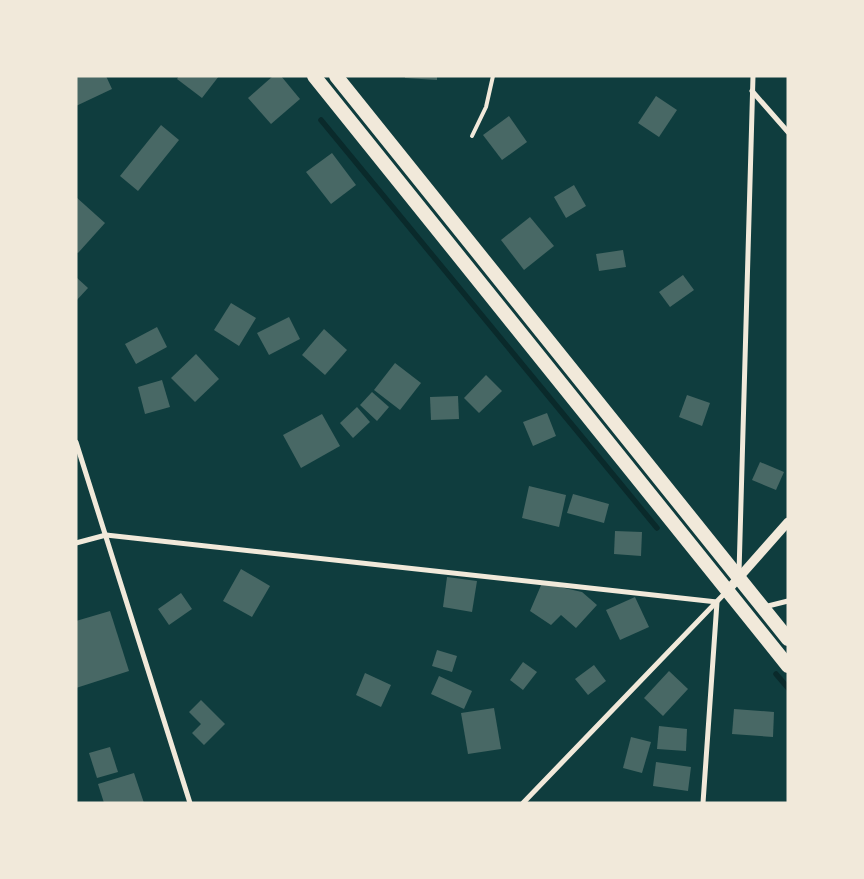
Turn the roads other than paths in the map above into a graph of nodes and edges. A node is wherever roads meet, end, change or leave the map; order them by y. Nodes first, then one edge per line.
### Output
1 (314, 76) edge
2 (336, 76) edge
3 (493, 76) edge
4 (753, 76) edge
5 (752, 91) junction
6 (788, 132) edge
7 (472, 136) dead end
8 (76, 442) edge
9 (788, 522) edge
10 (106, 535) junction
11 (76, 543) edge
12 (739, 578) junction
13 (727, 590) junction
14 (788, 601) edge
15 (717, 602) junction
16 (762, 608) junction
17 (788, 639) edge
18 (788, 666) edge
19 (190, 803) edge
20 (523, 803) edge
21 (703, 803) edge

1 - 13 highway
2 - 12 highway
3 - 7 lane
4 - 5 street
5 - 6 street
5 - 12 street
8 - 10 street
9 - 12 street
10 - 11 street
10 - 15 street
10 - 19 street
12 - 13 street
12 - 16 highway
13 - 15 street
13 - 18 highway
14 - 16 street
15 - 20 street
15 - 21 street
16 - 17 highway

